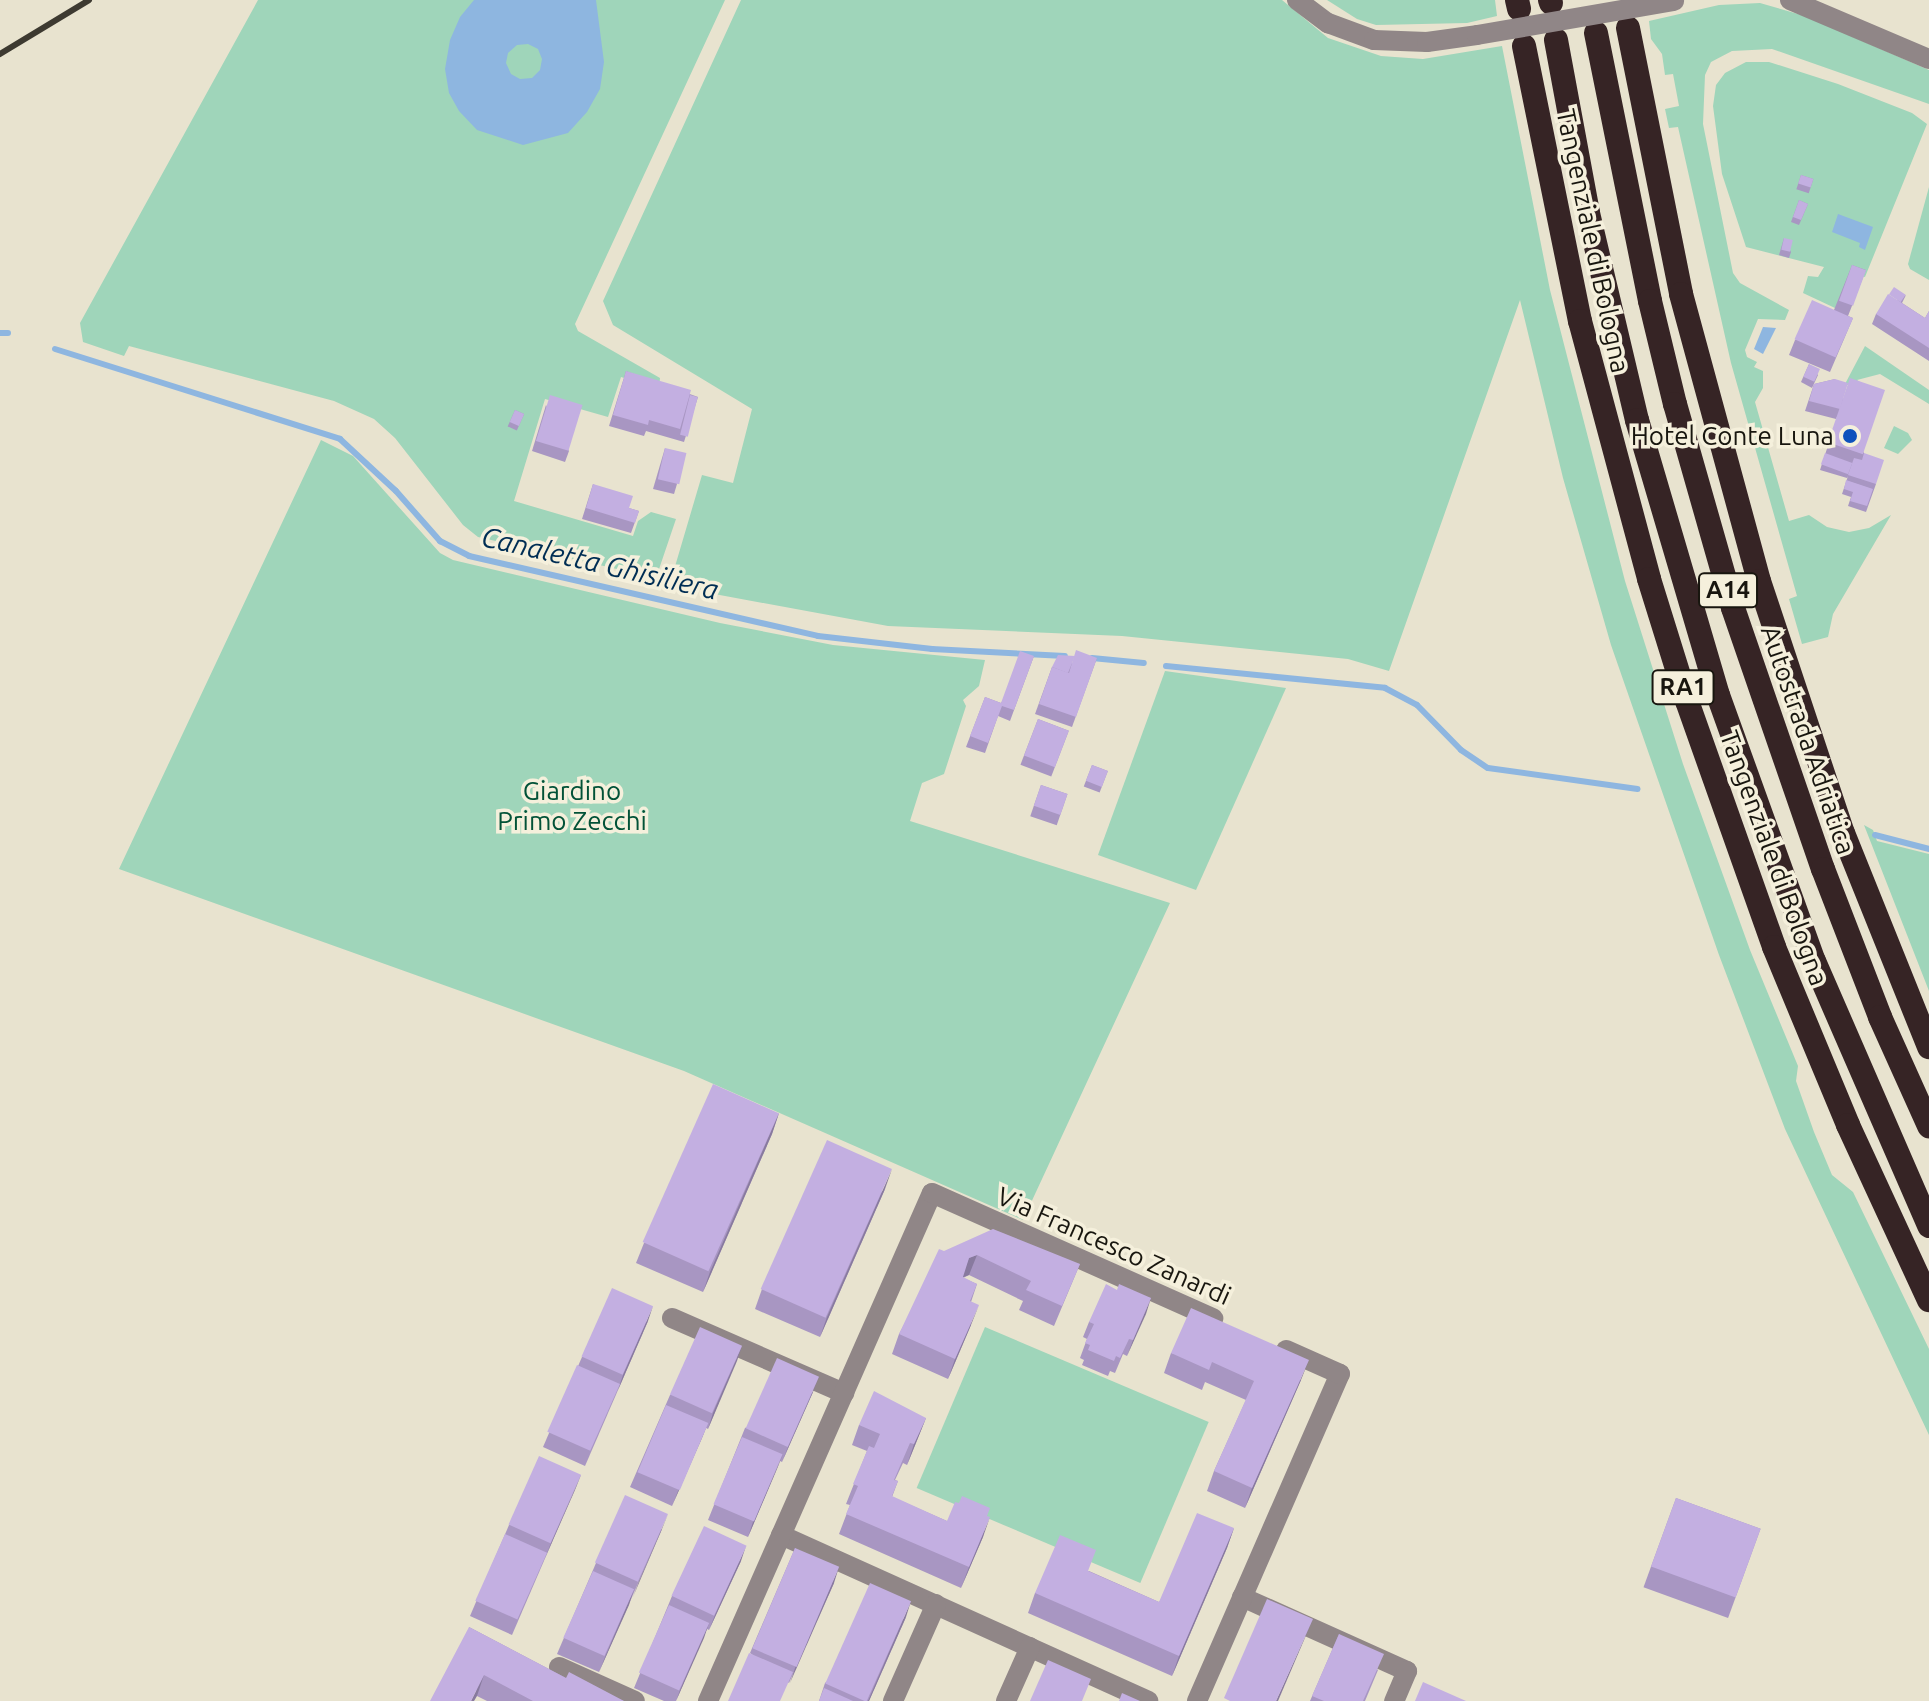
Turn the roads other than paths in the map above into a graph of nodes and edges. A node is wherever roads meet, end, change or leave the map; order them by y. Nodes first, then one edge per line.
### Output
1 (1297, 0) edge
2 (1790, 0) edge
3 (1678, 1) edge
4 (1628, 28) dead end
5 (1596, 33) dead end
6 (1556, 40) dead end
7 (1524, 46) dead end
8 (1929, 59) edge
9 (1929, 1047) edge
10 (1929, 1126) edge
11 (1929, 1226) edge
12 (1929, 1300) edge
13 (672, 1318) dead end
14 (1238, 1329) edge
15 (1267, 1342) edge
16 (844, 1393) junction
17 (781, 1535) junction
18 (1242, 1597) junction
19 (936, 1604) junction
20 (1030, 1647) junction
21 (559, 1667) dead end
22 (635, 1701) edge
23 (708, 1701) edge
24 (893, 1701) edge
25 (1006, 1701) edge
26 (1148, 1701) edge
27 (1197, 1701) edge
28 (1394, 1701) edge

1 - 3 street, bridge
2 - 8 street
4 - 9 highway
5 - 10 highway, Autostrada Adriatica / A14
6 - 11 highway, A14
7 - 12 highway, Tangenziale di Bologna / RA1
13 - 16 street
14 - 16 street, Via Francesco Zanardi
15 - 18 street
16 - 17 street, Via Francesco Zanardi
17 - 19 street
17 - 23 street, Via Francesco Zanardi
18 - 27 street
18 - 28 street
19 - 20 street
19 - 24 street
20 - 25 street
20 - 26 street
21 - 22 street

